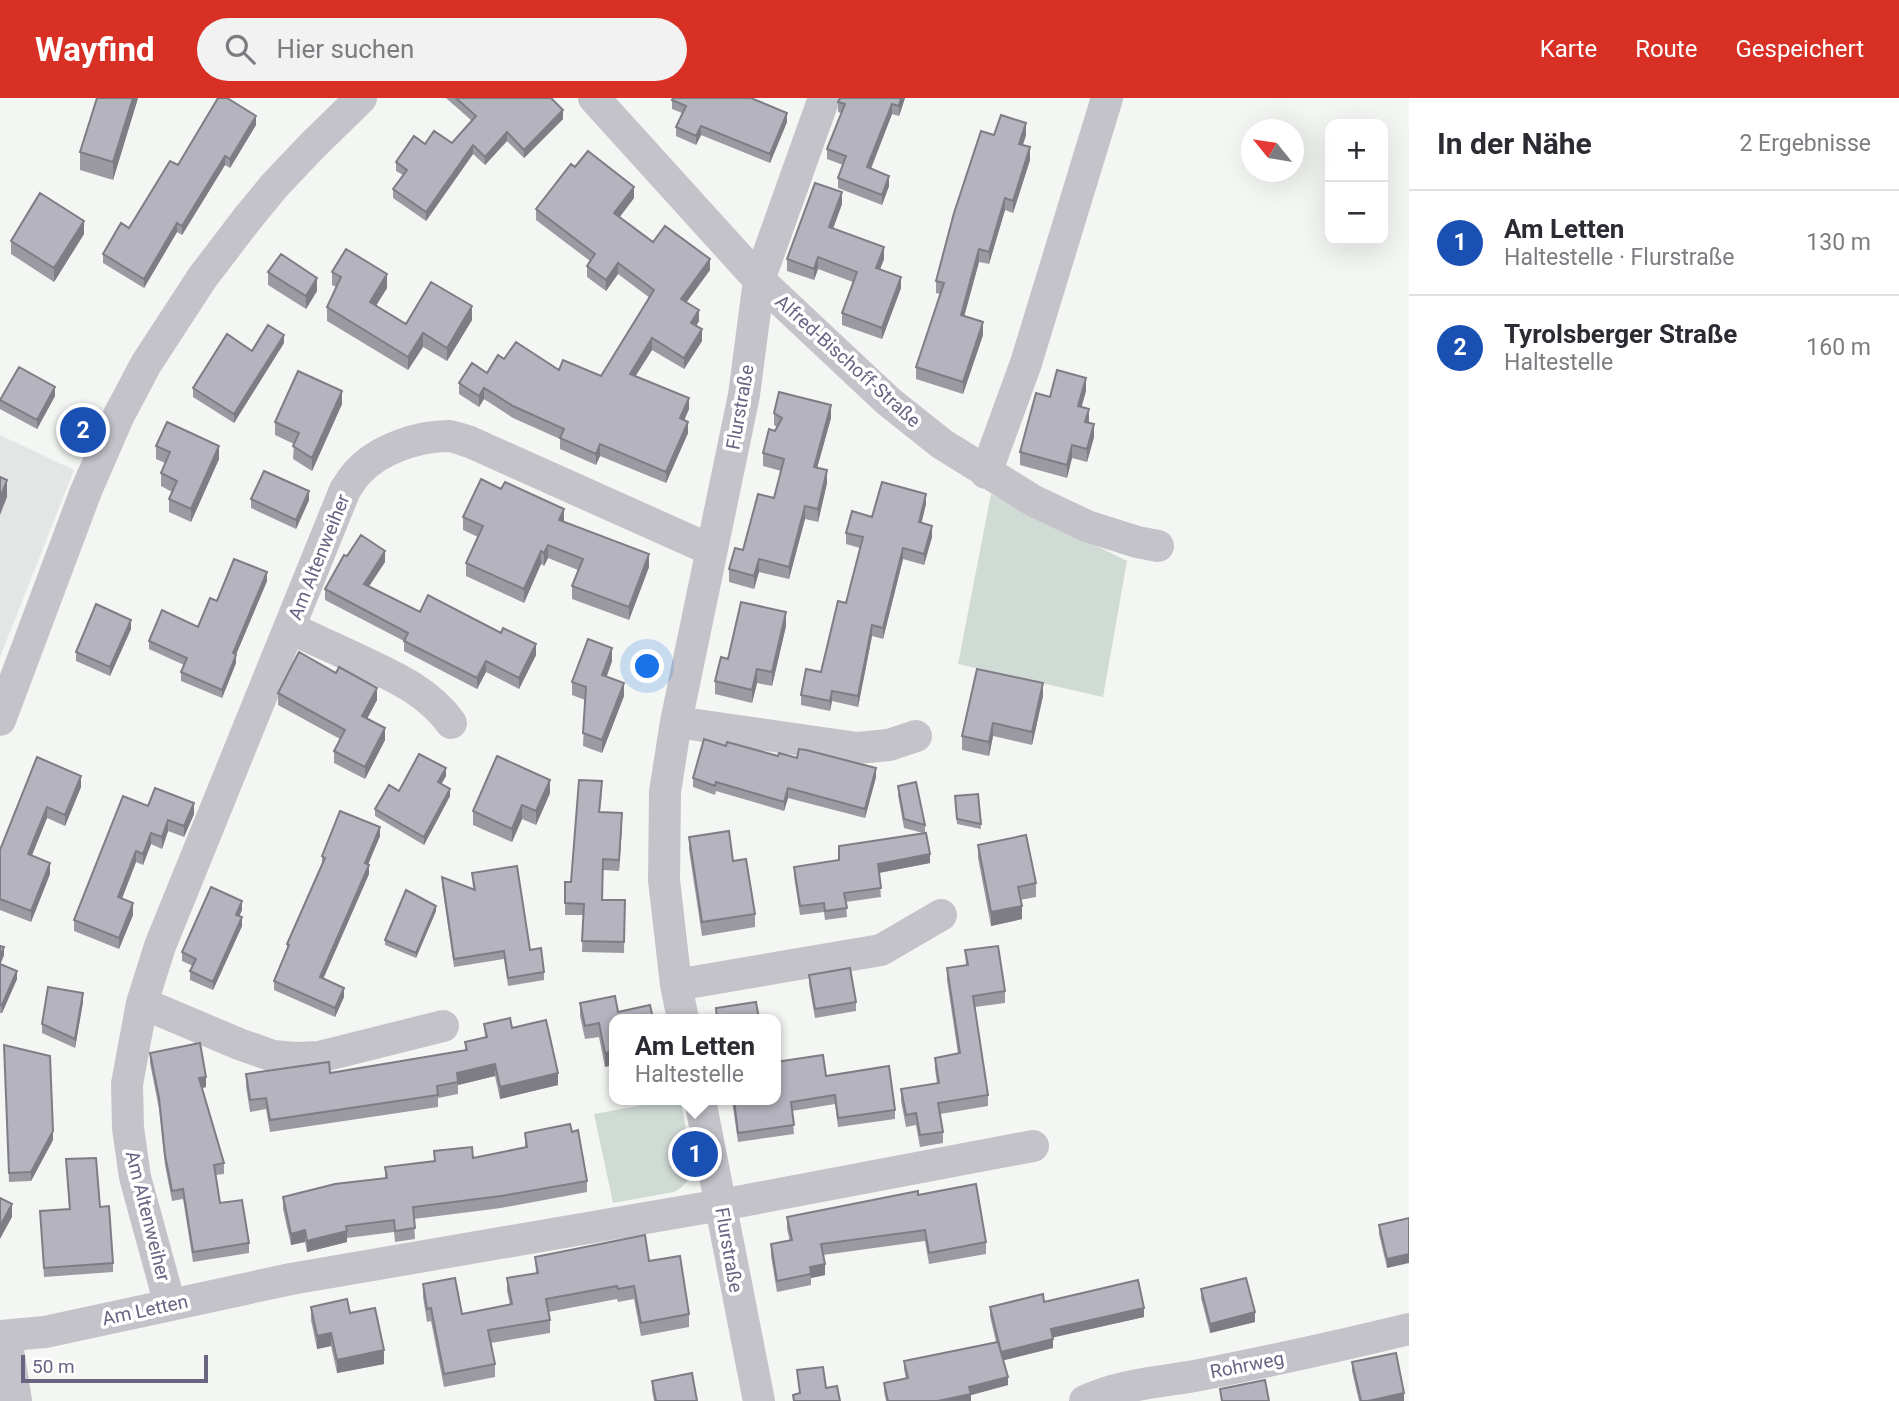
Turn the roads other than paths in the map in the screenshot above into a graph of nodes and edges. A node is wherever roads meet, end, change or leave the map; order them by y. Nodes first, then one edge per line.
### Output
1 (361, 98) edge
2 (594, 98) edge
3 (824, 98) edge
4 (1107, 98) edge
5 (759, 280) junction
6 (986, 473) junction
7 (1158, 546) dead end
8 (711, 550) junction
9 (290, 628) junction
10 (0, 720) edge
11 (676, 722) junction
12 (451, 723) dead end
13 (916, 736) dead end
14 (941, 915) dead end
15 (676, 985) junction
16 (142, 1003) junction
17 (682, 1014) edge
18 (443, 1026) dead end
19 (701, 1105) edge
20 (1033, 1146) dead end
21 (721, 1205) junction
22 (170, 1305) junction
23 (1409, 1329) edge
24 (3, 1337) edge
25 (16, 1401) edge
26 (759, 1401) edge
27 (1085, 1401) edge

1 - 10 street
2 - 5 street, Alfred-Bischoff-Straße
3 - 5 street, Flurstraße
4 - 6 street
5 - 6 street, Alfred-Bischoff-Straße
5 - 8 street, Flurstraße
6 - 7 street, Alfred-Bischoff-Straße
8 - 9 street, Am Altenweiher
8 - 11 street, Flurstraße
9 - 12 street
9 - 16 street, Am Altenweiher
11 - 13 street
11 - 15 street, Flurstraße
14 - 15 street
15 - 17 street, Flurstraße
16 - 18 street
16 - 22 street, Am Altenweiher
19 - 21 street, Flurstraße
20 - 21 street, Am Letten
21 - 22 street, Am Letten
21 - 26 street, Flurstraße
22 - 24 street, Am Letten
23 - 27 street, Rohrweg
24 - 25 street

